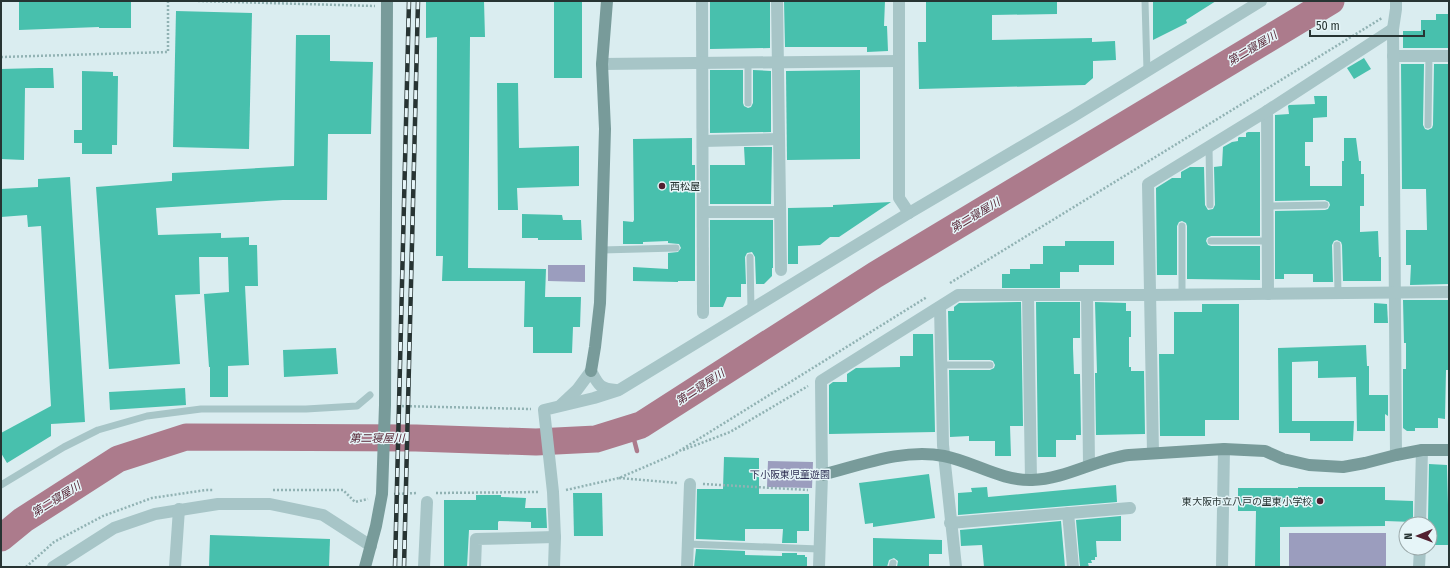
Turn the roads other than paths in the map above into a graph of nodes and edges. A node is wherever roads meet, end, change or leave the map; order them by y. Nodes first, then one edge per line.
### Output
1 (387, 1) edge
2 (607, 1) edge
3 (702, 1) edge
4 (777, 1) edge
5 (899, 1) edge
6 (1145, 1) edge
7 (1261, 1) edge
8 (1396, 5) edge
9 (1392, 29) junction
10 (1393, 56) junction
11 (1430, 56) junction
12 (1449, 56) edge
13 (899, 61) junction
14 (778, 62) junction
15 (702, 63) junction
16 (748, 63) junction
17 (602, 64) junction
18 (1147, 71) junction
19 (748, 103) dead end
20 (1268, 110) junction
21 (1428, 125) dead end
22 (779, 140) junction
23 (703, 141) junction
24 (1209, 146) junction
25 (1210, 205) dead end
26 (1268, 206) junction
27 (1325, 206) dead end
28 (703, 212) junction
29 (780, 212) junction
30 (909, 213) junction
31 (1182, 226) dead end
32 (1211, 241) dead end
33 (1268, 241) junction
34 (1337, 245) dead end
35 (676, 248) dead end
36 (602, 250) junction
37 (750, 257) dead end
38 (781, 270) dead end
39 (1449, 292) edge
40 (1394, 293) junction
41 (1268, 294) junction
42 (1338, 294) junction
43 (1028, 295) junction
44 (1087, 295) junction
45 (1149, 295) junction
46 (1182, 295) junction
47 (940, 307) junction
48 (751, 309) junction
49 (703, 313) dead end
50 (941, 365) junction
51 (990, 365) dead end
52 (591, 371) junction
53 (619, 390) junction
54 (370, 395) dead end
55 (560, 406) junction
56 (1224, 449) junction
57 (1422, 450) junction
58 (1449, 450) edge
59 (1153, 453) junction
60 (1396, 455) junction
61 (944, 456) junction
62 (1089, 465) junction
63 (822, 475) junction
64 (1031, 480) junction
65 (690, 484) road end
66 (1, 485) edge
67 (425, 496) road end
68 (1130, 508) dead end
69 (179, 509) junction
70 (1068, 513) junction
71 (1420, 516) edge
72 (950, 523) junction
73 (554, 537) junction
74 (688, 544) junction
75 (371, 546) junction
76 (820, 549) junction
77 (1420, 556) edge
78 (53, 567) edge
79 (175, 567) edge
80 (365, 567) edge
81 (424, 567) edge
82 (475, 567) edge
83 (554, 567) edge
84 (687, 567) edge
85 (819, 567) edge
86 (956, 567) edge
87 (1073, 567) edge
88 (1222, 567) edge
89 (1419, 567) edge

1 - 75 street
2 - 17 street
3 - 15 street
4 - 14 street
5 - 13 street
6 - 18 lane
7 - 18 street
8 - 9 street
9 - 10 street
9 - 20 street
10 - 11 street
10 - 40 street
11 - 12 street
11 - 21 lane
13 - 14 street
13 - 30 street
14 - 16 street
14 - 22 street
15 - 16 street
15 - 17 street
15 - 23 street
16 - 19 lane
17 - 36 street
18 - 30 street
20 - 24 street
20 - 26 street
22 - 23 street
22 - 29 street
23 - 28 street
24 - 25 lane
24 - 45 street
26 - 27 lane
26 - 33 street
28 - 29 street
28 - 49 street
29 - 38 street
30 - 48 street
31 - 46 lane
32 - 33 lane
33 - 41 street
34 - 42 lane
35 - 36 lane
36 - 52 street
37 - 48 lane
39 - 40 street
40 - 42 street
40 - 60 street
41 - 42 street
41 - 46 street
43 - 44 street
43 - 47 street
43 - 64 street
44 - 45 street
44 - 62 street
45 - 46 street
45 - 59 street
47 - 50 street
47 - 63 street
48 - 53 street
50 - 51 lane
50 - 61 street
52 - 53 street
52 - 55 street
53 - 55 street
54 - 66 lane
55 - 73 street
56 - 59 street
56 - 60 street
56 - 88 street
57 - 58 street
57 - 60 street
57 - 71 street
59 - 62 street
61 - 63 street
61 - 64 street
61 - 72 street
62 - 64 street
63 - 76 street
65 - 74 street
67 - 81 street
68 - 70 street
69 - 75 street
69 - 78 street
69 - 79 street
70 - 72 street
70 - 87 street
72 - 86 street
73 - 82 street
73 - 83 street
74 - 76 lane
74 - 84 street
75 - 80 street
76 - 85 street
77 - 89 street

